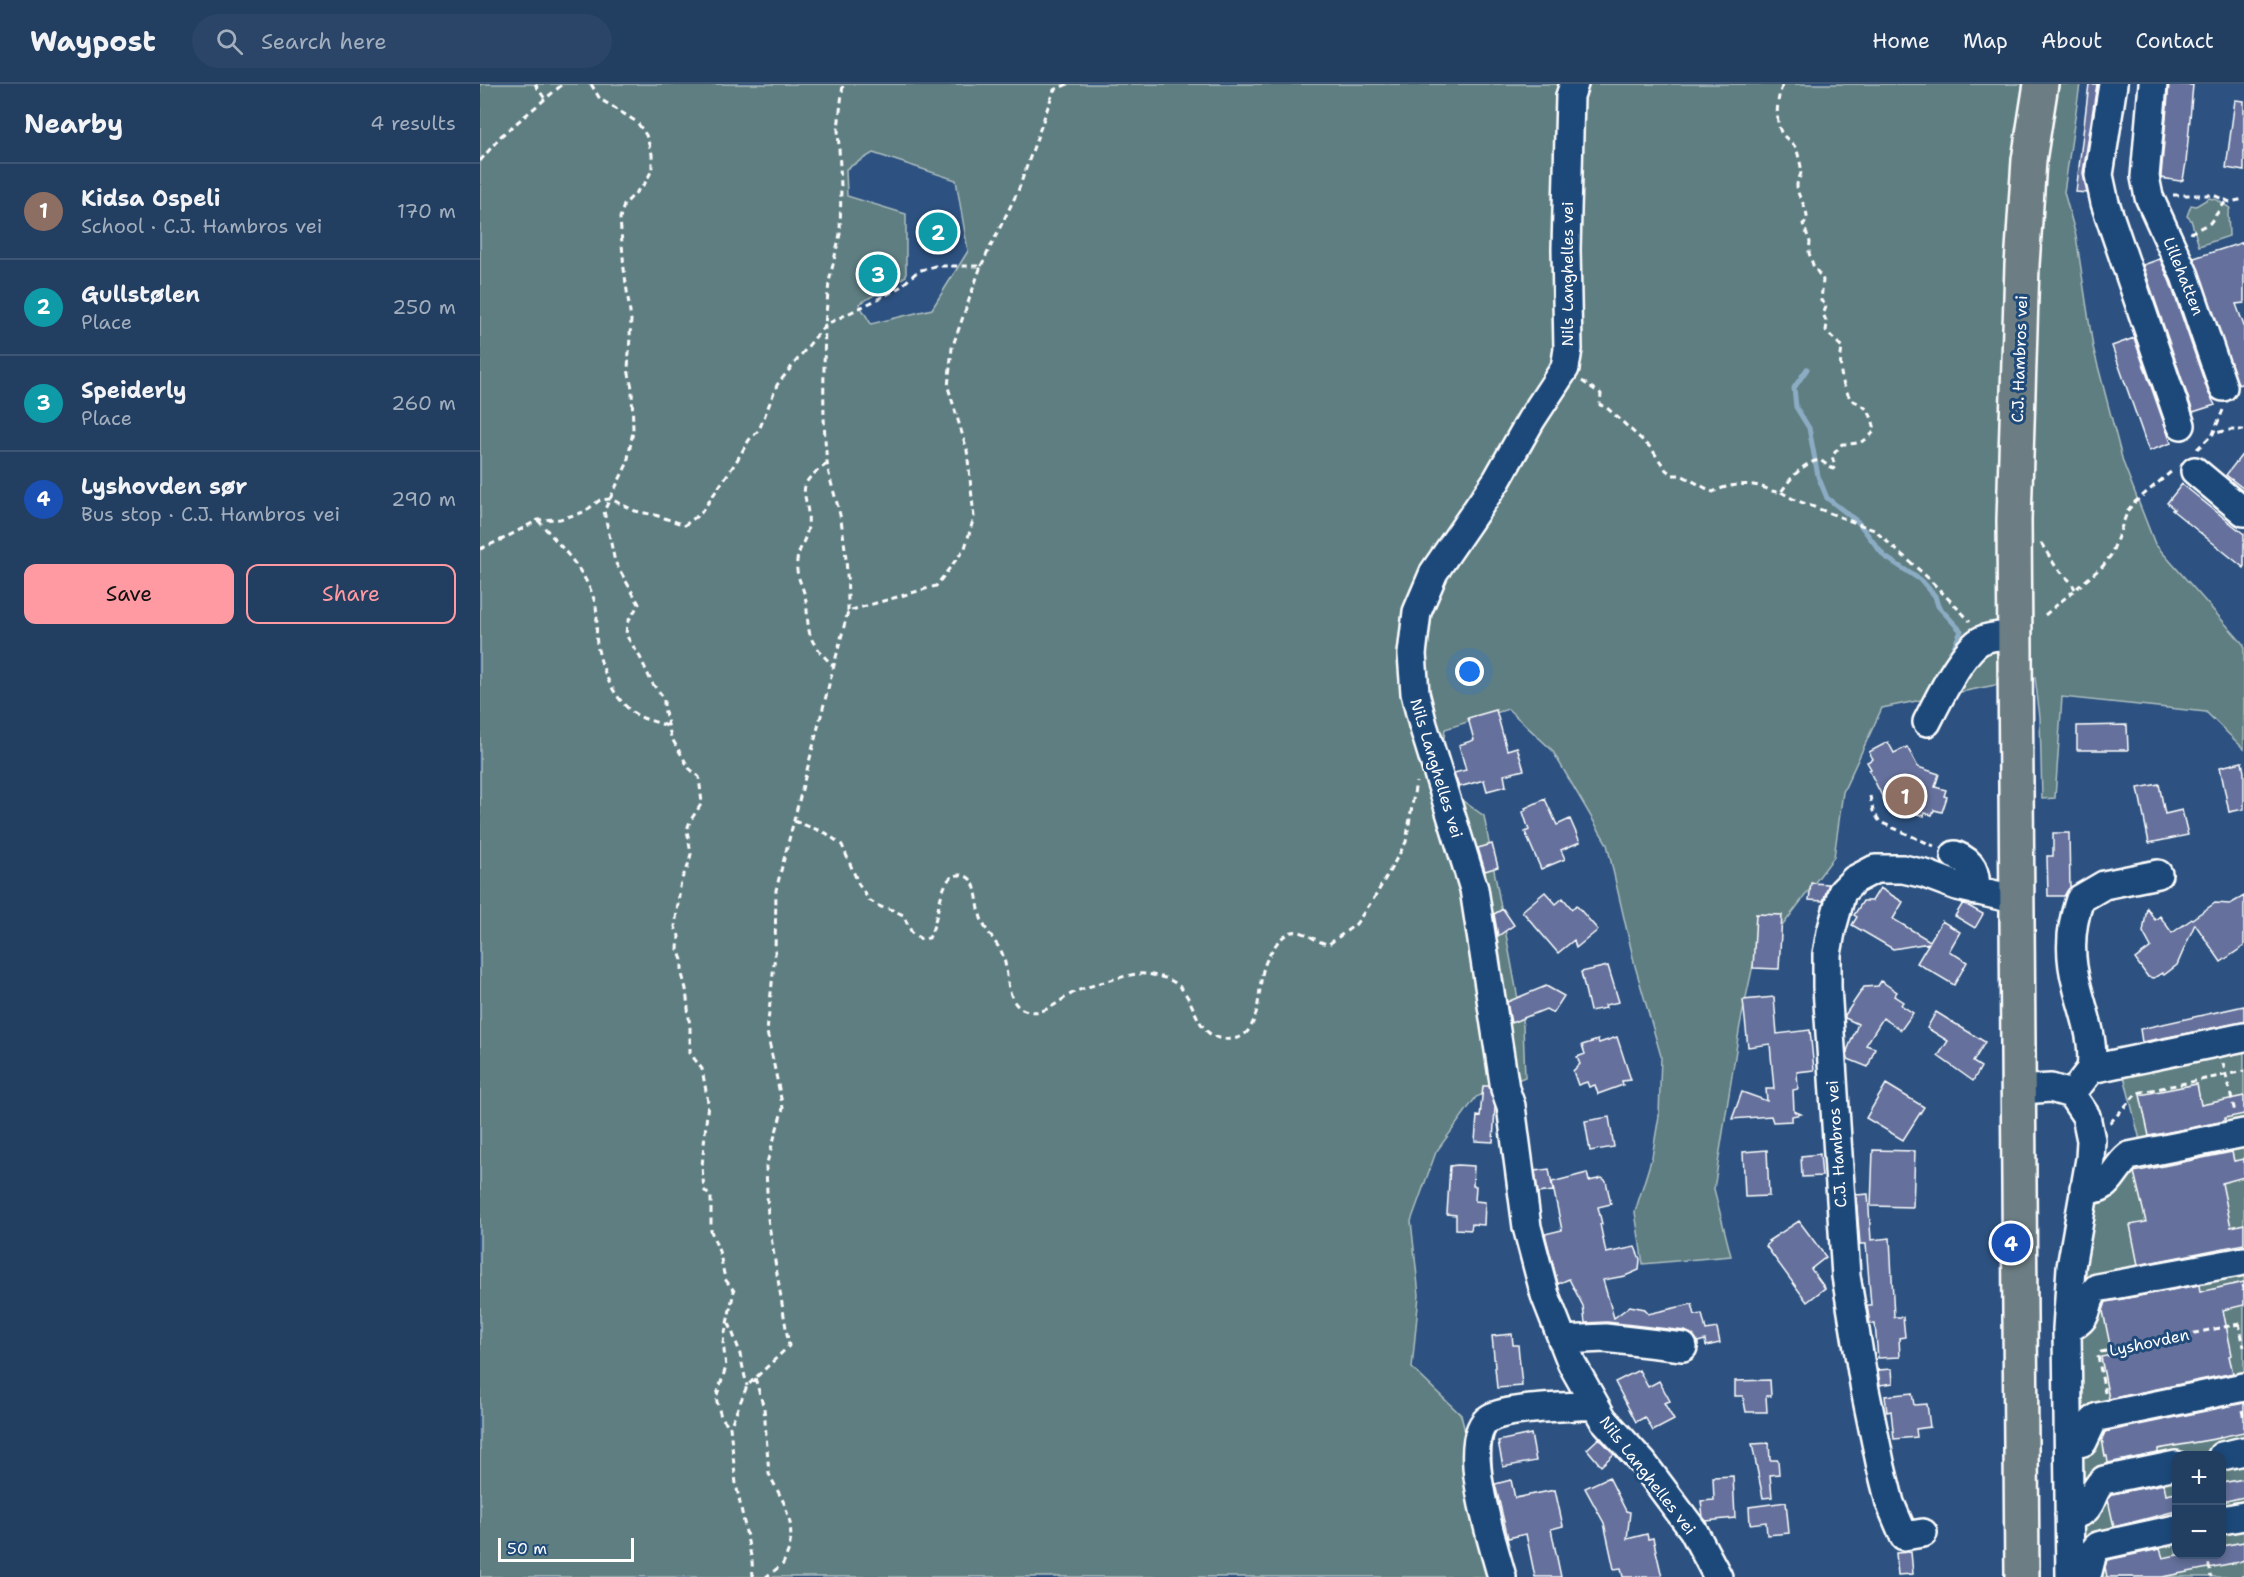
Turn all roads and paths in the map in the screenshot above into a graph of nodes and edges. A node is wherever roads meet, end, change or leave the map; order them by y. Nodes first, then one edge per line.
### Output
1 (535, 84) edge
2 (563, 84) edge
3 (591, 84) edge
4 (843, 84) edge
5 (1057, 84) edge
6 (1068, 84) edge
7 (1574, 84) edge
8 (1780, 84) edge
9 (2041, 84) edge
10 (2113, 84) edge
11 (2153, 84) edge
12 (1054, 90) junction
13 (545, 99) junction
14 (480, 161) edge
15 (2226, 201) dead end
16 (2192, 232) dead end
17 (981, 266) junction
18 (825, 325) junction
19 (1565, 368) junction
20 (2223, 387) joint
21 (2181, 424) dead end
22 (2244, 430) edge
23 (2213, 434) junction
24 (827, 464) junction
25 (2187, 465) junction
26 (1781, 492) junction
27 (611, 499) junction
28 (2244, 512) edge
29 (538, 520) junction
30 (2040, 540) dead end
31 (480, 549) edge
32 (2075, 590) junction
33 (848, 610) junction
34 (2045, 615) dead end
35 (2015, 635) junction
36 (1983, 640) junction
37 (834, 666) junction
38 (1927, 722) dead end
39 (667, 726) junction
40 (1435, 764) junction
41 (1870, 796) dead end
42 (794, 821) junction
43 (1955, 855) joint
44 (2158, 874) dead end
45 (1976, 891) junction
46 (2018, 900) junction
47 (2244, 1037) edge
48 (2222, 1058) dead end
49 (2091, 1069) junction
50 (2244, 1071) edge
51 (2226, 1075) junction
52 (2019, 1090) junction
53 (2071, 1094) junction
54 (2240, 1126) edge
55 (2091, 1140) junction
56 (2084, 1188) junction
57 (2244, 1261) edge
58 (729, 1322) junction
59 (2239, 1323) junction
60 (2244, 1323) edge
61 (2067, 1329) junction
62 (1562, 1340) junction
63 (1683, 1347) dead end
64 (2244, 1347) edge
65 (755, 1378) junction
66 (747, 1386) junction
67 (2244, 1387) edge
68 (2103, 1396) dead end
69 (1595, 1406) junction
70 (730, 1427) junction
71 (2070, 1445) junction
72 (2244, 1451) edge
73 (2226, 1455) edge
74 (2172, 1466) edge
75 (2070, 1515) junction
76 (2244, 1516) edge
77 (2226, 1519) edge
78 (2172, 1530) edge
79 (1913, 1535) dead end
80 (2208, 1559) edge
81 (2070, 1576) edge
82 (753, 1577) edge
83 (766, 1577) edge
84 (1502, 1577) edge
85 (1718, 1577) edge
86 (2022, 1577) edge
87 (2211, 1577) edge

1 - 13 path
2 - 13 path
3 - 27 path
4 - 18 path
5 - 12 path
6 - 12 path
7 - 19 street, Nils Langhelles vei
8 - 26 path
9 - 35 main road, C.J. Hambros vei
10 - 21 street
11 - 20 street, Lillehatten
12 - 17 path
13 - 14 path
15 - 16 path
17 - 18 path
17 - 33 path
18 - 24 path
18 - 27 path
19 - 26 path
19 - 40 street, Nils Langhelles vei
20 - 23 path
22 - 23 path
23 - 25 path
24 - 33 path
24 - 37 path
25 - 28 street
25 - 32 path
26 - 36 path
27 - 29 path
27 - 39 path
29 - 31 path
29 - 39 path
30 - 32 path
32 - 34 path
33 - 37 path
35 - 36 street
35 - 46 main road, C.J. Hambros vei
36 - 38 street
37 - 42 path
39 - 58 path
40 - 42 path
40 - 62 street, Nils Langhelles vei
41 - 43 path
42 - 65 path
43 - 45 street
44 - 49 street
45 - 46 street, C.J. Hambros vei
45 - 79 street, C.J. Hambros vei
46 - 52 main road, C.J. Hambros vei
47 - 49 street
48 - 51 path
49 - 53 street
50 - 51 path
51 - 54 path
51 - 55 path
52 - 53 street
52 - 86 main road, C.J. Hambros vei
53 - 55 street
54 - 56 street
55 - 56 street
56 - 61 street
57 - 61 street
58 - 66 path
58 - 70 path
59 - 60 path, Lyshovden
59 - 64 path
59 - 68 path, Lyshovden
61 - 71 street
62 - 63 street
62 - 69 street, Nils Langhelles vei
65 - 66 path
65 - 83 path
66 - 70 path
67 - 71 street
69 - 84 street, Nils Langhelles vei
69 - 85 street, Nils Langhelles vei
70 - 82 path
71 - 75 street
72 - 73 street
74 - 75 street
75 - 81 street
76 - 77 street
78 - 81 street
80 - 87 path

